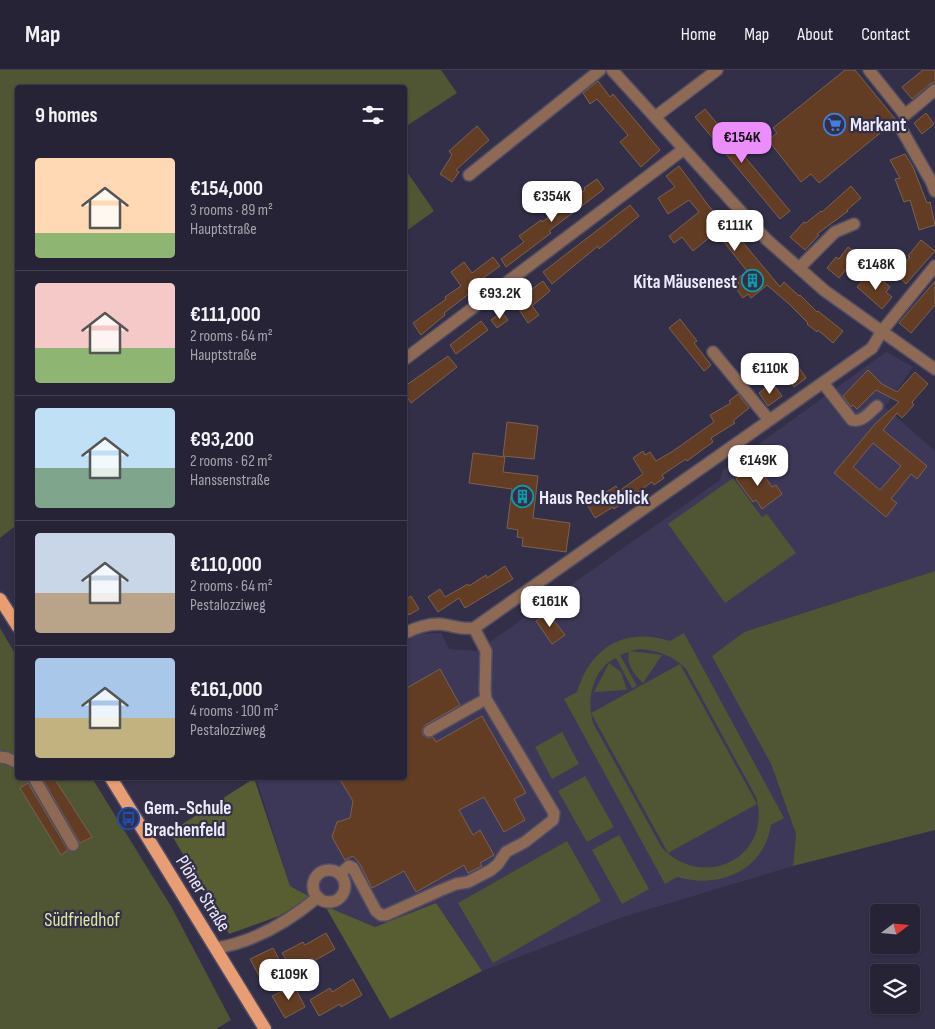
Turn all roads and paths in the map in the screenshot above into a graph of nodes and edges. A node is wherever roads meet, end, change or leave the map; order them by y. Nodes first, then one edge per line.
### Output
1 (600, 70) edge
2 (612, 70) edge
3 (717, 70) edge
4 (870, 70) edge
5 (935, 90) edge
6 (655, 117) junction
7 (903, 132) dead end
8 (684, 149) junction
9 (469, 175) dead end
10 (935, 192) edge
11 (854, 224) dead end
12 (935, 266) edge
13 (799, 268) junction
14 (882, 331) junction
15 (713, 352) dead end
16 (407, 357) edge
17 (935, 369) edge
18 (823, 383) junction
19 (877, 406) dead end
20 (769, 420) junction
21 (0, 599) edge
22 (15, 622) edge
23 (474, 628) junction
24 (407, 632) edge
25 (486, 699) junction
26 (429, 731) dead end
27 (0, 757) edge
28 (15, 762) edge
29 (35, 780) edge
30 (112, 780) edge
31 (73, 844) dead end
32 (340, 874) junction
33 (318, 897) junction
34 (216, 948) junction
35 (265, 1029) edge

1 - 9 street
2 - 6 street
3 - 6 street
4 - 5 street
6 - 8 street
7 - 10 street
8 - 13 street
8 - 16 street
11 - 13 street
12 - 14 street
13 - 14 street
14 - 17 street
14 - 18 street
15 - 20 street
18 - 19 street
18 - 20 street
20 - 23 street
21 - 22 main road
23 - 24 street
23 - 25 street
25 - 26 street
25 - 32 street
27 - 28 street
29 - 31 street
30 - 34 main road, Plöner Straße
32 - 33 street
32 - 33 street
33 - 34 street
34 - 35 main road, Plöner Straße

